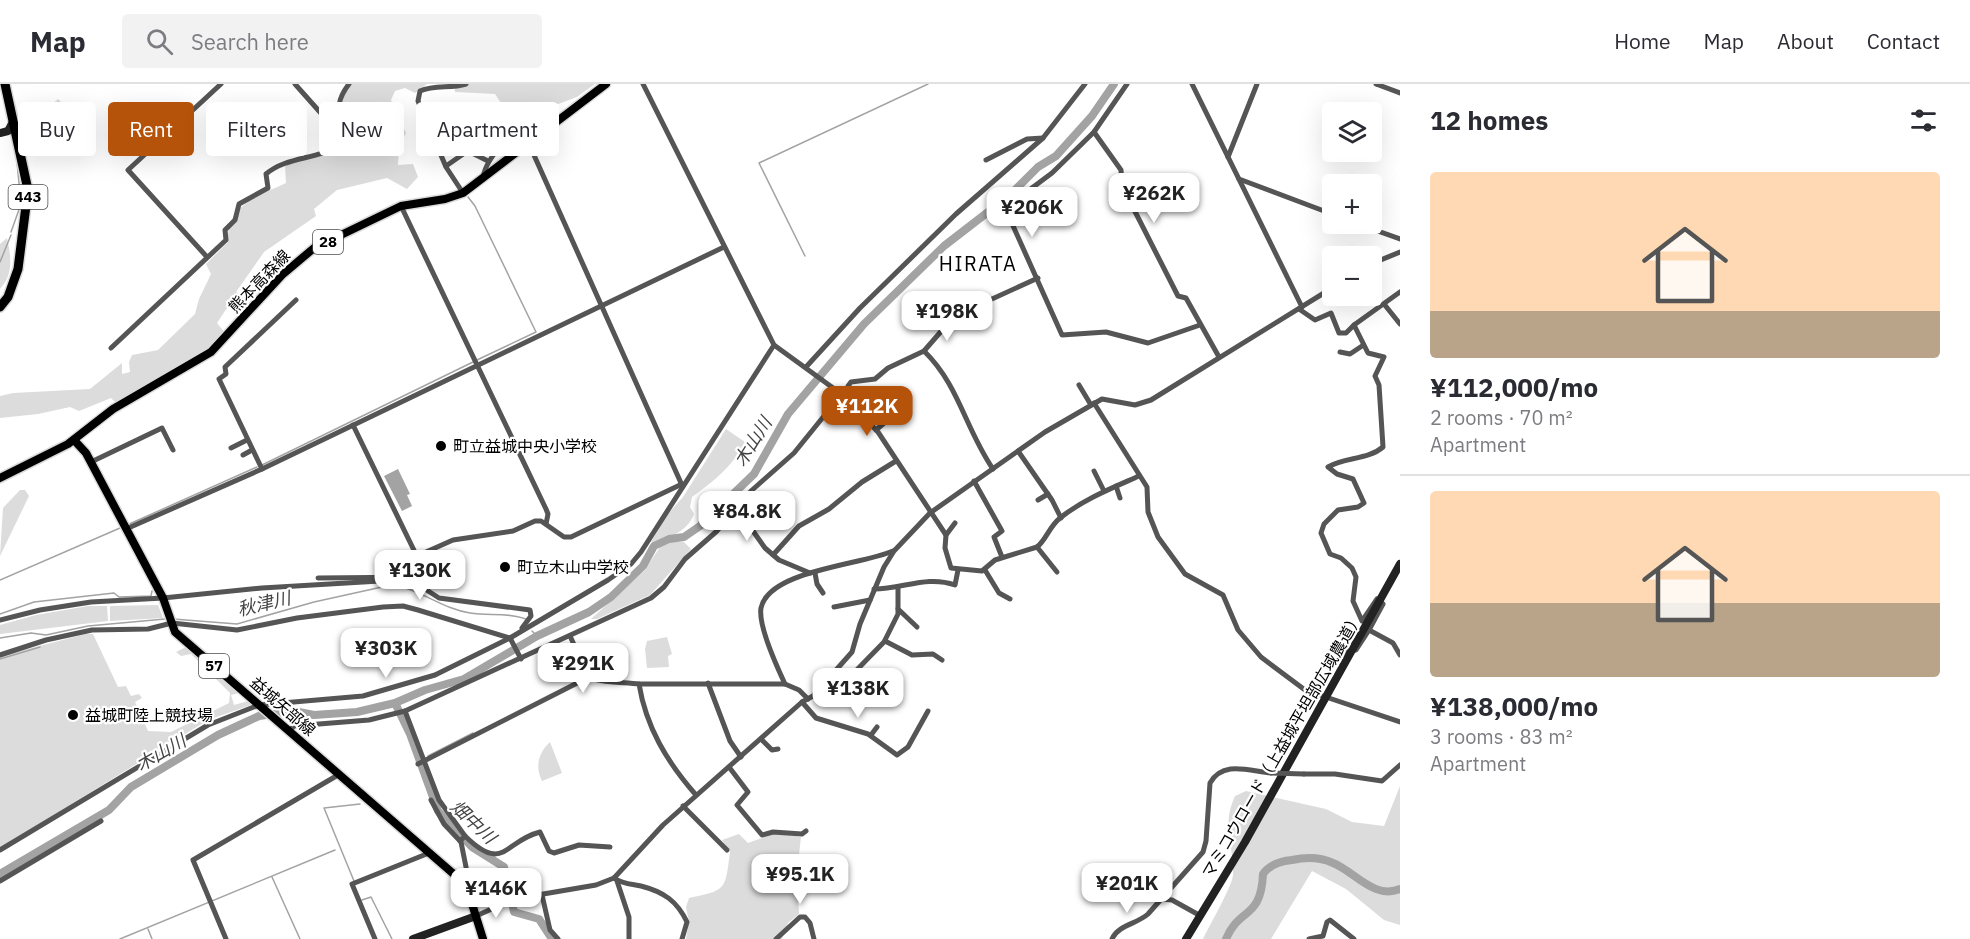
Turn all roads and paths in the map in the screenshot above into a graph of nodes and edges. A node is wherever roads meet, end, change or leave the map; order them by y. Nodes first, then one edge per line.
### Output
1 (5, 84) edge
2 (221, 84) edge
3 (295, 84) edge
4 (349, 84) edge
5 (466, 84) edge
6 (606, 84) edge
7 (643, 84) edge
8 (1085, 84) edge
9 (1127, 84) edge
10 (1192, 84) edge
11 (1257, 84) edge
12 (1376, 84) edge
13 (1400, 93) edge
14 (340, 102) edge
15 (419, 102) edge
16 (319, 111) edge
17 (563, 118) junction
18 (559, 121) edge
19 (13, 122) junction
20 (1094, 132) junction
21 (0, 133) edge
22 (1043, 138) junction
23 (17, 139) junction
24 (319, 153) edge
25 (442, 156) edge
26 (460, 156) edge
27 (479, 156) edge
28 (513, 156) edge
29 (534, 156) edge
30 (1228, 157) junction
31 (986, 160) dead end
32 (488, 161) junction
33 (446, 166) junction
34 (483, 178) junction
35 (1239, 179) junction
36 (463, 193) junction
37 (401, 206) junction
38 (1322, 210) edge
39 (1382, 233) edge
40 (1400, 239) edge
41 (723, 247) junction
42 (1400, 252) edge
43 (207, 257) junction
44 (1382, 259) edge
45 (1038, 278) junction
46 (1400, 292) edge
47 (1322, 294) edge
48 (296, 300) dead end
49 (1384, 304) junction
50 (601, 305) junction
51 (0, 307) edge
52 (1300, 308) junction
53 (1400, 324) edge
54 (1200, 325) junction
55 (1353, 325) junction
56 (774, 345) junction
57 (1362, 346) junction
58 (111, 348) dead end
59 (924, 351) junction
60 (1341, 352) dead end
61 (1219, 357) junction
62 (475, 365) junction
63 (807, 368) junction
64 (1079, 385) dead end
65 (841, 394) junction
66 (893, 403) dead end
67 (852, 404) junction
68 (1093, 404) junction
69 (353, 425) junction
70 (876, 430) junction
71 (74, 440) junction
72 (248, 440) junction
73 (231, 448) dead end
74 (173, 450) dead end
75 (252, 450) junction
76 (1018, 451) junction
77 (243, 455) dead end
78 (896, 460) junction
79 (91, 462) junction
80 (262, 469) junction
81 (993, 469) junction
82 (1139, 476) junction
83 (0, 478) edge
84 (974, 481) junction
85 (1089, 481) dead end
86 (682, 485) junction
87 (1116, 486) junction
88 (1104, 491) junction
89 (1048, 494) junction
90 (1120, 498) dead end
91 (1038, 501) dead end
92 (930, 513) junction
93 (732, 515) junction
94 (1060, 518) junction
95 (955, 523) dead end
96 (546, 524) junction
97 (126, 529) junction
98 (946, 535) junction
99 (1037, 547) junction
100 (894, 551) junction
101 (773, 555) junction
102 (417, 556) junction
103 (1002, 557) junction
104 (1400, 564) edge
105 (958, 570) junction
106 (985, 570) junction
107 (1057, 572) dead end
108 (813, 573) junction
109 (318, 578) dead end
110 (898, 588) junction
111 (874, 589) junction
112 (823, 593) dead end
113 (1011, 599) dead end
114 (870, 600) junction
115 (1381, 600) junction
116 (164, 601) junction
117 (834, 608) dead end
118 (898, 609) junction
119 (0, 620) edge
120 (171, 622) junction
121 (917, 627) dead end
122 (1369, 630) junction
123 (521, 631) junction
124 (570, 636) junction
125 (511, 638) junction
126 (885, 641) junction
127 (1353, 650) junction
128 (1337, 654) dead end
129 (0, 655) edge
130 (1400, 655) edge
131 (521, 659) junction
132 (942, 660) dead end
133 (589, 677) junction
134 (708, 683) junction
135 (639, 684) junction
136 (785, 684) junction
137 (810, 697) junction
138 (1326, 698) junction
139 (802, 702) junction
140 (260, 705) junction
141 (928, 711) dead end
142 (402, 712) junction
143 (1400, 722) edge
144 (877, 727) dead end
145 (286, 728) junction
146 (871, 735) junction
147 (760, 739) junction
148 (778, 749) dead end
149 (741, 757) junction
150 (422, 762) junction
151 (1400, 765) edge
152 (729, 767) junction
153 (338, 775) junction
154 (696, 795) junction
155 (431, 800) dead end
156 (683, 806) junction
157 (101, 821) dead end
158 (806, 831) dead end
159 (462, 839) junction
160 (610, 847) dead end
161 (0, 850) edge
162 (727, 850) dead end
163 (429, 853) junction
164 (614, 878) junction
165 (0, 881) edge
166 (462, 882) junction
167 (542, 895) junction
168 (1162, 899) junction
169 (1200, 915) junction
170 (476, 916) junction
171 (226, 939) edge
172 (375, 939) edge
173 (413, 939) edge
174 (483, 939) edge
175 (558, 939) edge
176 (629, 939) edge
177 (682, 939) edge
178 (776, 939) edge
179 (814, 939) edge
180 (1112, 939) edge
181 (1186, 939) edge
182 (1309, 939) edge
183 (1354, 939) edge

1 - 19 highway, 443
2 - 43 street
3 - 16 street
4 - 14 street
5 - 15 street
6 - 17 main road, 熊本高森線 / 28
7 - 41 street
8 - 22 street
9 - 20 street
10 - 30 street
11 - 30 street
12 - 13 street
17 - 18 main road, 熊本高森線 / 28
17 - 32 street
19 - 21 street
19 - 23 highway, 443
20 - 45 street
20 - 54 street
21 - 23 street
22 - 31 street
22 - 63 street
23 - 51 highway, 443
24 - 43 street
25 - 33 street
26 - 33 street
27 - 32 street
28 - 34 main road, 熊本高森線 / 28
29 - 50 street
30 - 35 street
32 - 34 street
33 - 36 street
34 - 36 main road, 熊本高森線 / 28
35 - 38 street
35 - 52 street
36 - 37 main road, 熊本高森線 / 28
37 - 62 street
37 - 71 main road, 熊本高森線 / 28
39 - 40 street
41 - 50 street
41 - 56 street
42 - 44 street
43 - 58 street
45 - 54 street
45 - 59 street
46 - 49 street
47 - 52 street
48 - 72 street
49 - 53 street
49 - 55 street
50 - 62 street
50 - 86 street
52 - 55 street
52 - 61 street
54 - 61 street
55 - 57 street
56 - 63 street
56 - 86 street
57 - 60 street
57 - 115 street
59 - 67 street
59 - 81 street
61 - 68 street
62 - 69 street
62 - 96 street
63 - 65 street
64 - 68 street
65 - 67 street
65 - 93 street
66 - 70 street
67 - 70 street
68 - 76 street
68 - 82 street
69 - 80 street
69 - 102 street
70 - 78 street
71 - 79 main road, 益城矢部線 / 57
71 - 83 main road, 熊本高森線 / 28
72 - 73 street
72 - 75 street
74 - 79 street
75 - 77 street
75 - 80 street
76 - 81 street
76 - 89 street
78 - 92 street
78 - 101 street
79 - 97 main road, 益城矢部線 / 57
80 - 97 street
81 - 84 street
82 - 87 street
82 - 138 street
84 - 92 street
84 - 103 street
85 - 88 street
86 - 96 street
86 - 123 street
87 - 88 street
87 - 90 street
88 - 94 street
89 - 91 street
89 - 94 street
92 - 98 street
92 - 100 street
93 - 101 street
93 - 124 street
94 - 99 street
95 - 98 street
96 - 102 street
97 - 116 main road, 益城矢部線 / 57
98 - 105 street
99 - 103 street
99 - 107 street
100 - 108 street
100 - 111 street
101 - 108 street
102 - 109 street
103 - 106 street
104 - 115 street, マミコウロード（上益城平坦部広域農道）
105 - 106 street
105 - 110 street
106 - 113 street
108 - 112 street
108 - 136 street
110 - 111 street
110 - 118 street
111 - 114 street
114 - 117 street
114 - 137 street
115 - 122 street
115 - 127 street, マミコウロード（上益城平坦部広域農道）
116 - 119 street
116 - 120 main road, 益城矢部線 / 57
116 - 123 street
118 - 121 street
118 - 126 street
120 - 125 street
120 - 129 street
120 - 140 main road, 益城矢部線 / 57
122 - 127 street
122 - 130 street
123 - 125 street
124 - 131 street
124 - 133 street
125 - 131 street
125 - 140 street
126 - 132 street
126 - 137 street
127 - 128 street
127 - 138 street, マミコウロード（上益城平坦部広域農道）
131 - 142 street
133 - 135 street
133 - 150 street
134 - 135 street
134 - 136 street
134 - 149 street
135 - 154 street
136 - 137 street
137 - 139 street
138 - 143 street
138 - 169 street, マミコウロード（上益城平坦部広域農道）
139 - 146 street
139 - 147 street
140 - 145 main road, 益城矢部線 / 57
140 - 161 street
141 - 146 street
142 - 145 street
142 - 150 street
144 - 146 street
145 - 153 main road, 益城矢部線 / 57
147 - 148 street
147 - 149 street
149 - 152 street
150 - 159 street
151 - 168 street, bridge
152 - 154 street
152 - 158 street
153 - 163 main road, 益城矢部線 / 57
153 - 171 street
154 - 156 street
155 - 159 street
156 - 162 street
156 - 164 street
157 - 165 street
159 - 160 street
159 - 166 street
163 - 166 main road, 益城矢部線 / 57
163 - 172 street
164 - 167 street
164 - 176 street
164 - 177 street
166 - 170 main road, 益城矢部線 / 57
167 - 170 street
167 - 175 street
168 - 169 street
168 - 180 street
169 - 181 street, マミコウロード（上益城平坦部広域農道）
170 - 173 street
170 - 174 main road, 益城矢部線 / 57
178 - 179 street
182 - 183 street

